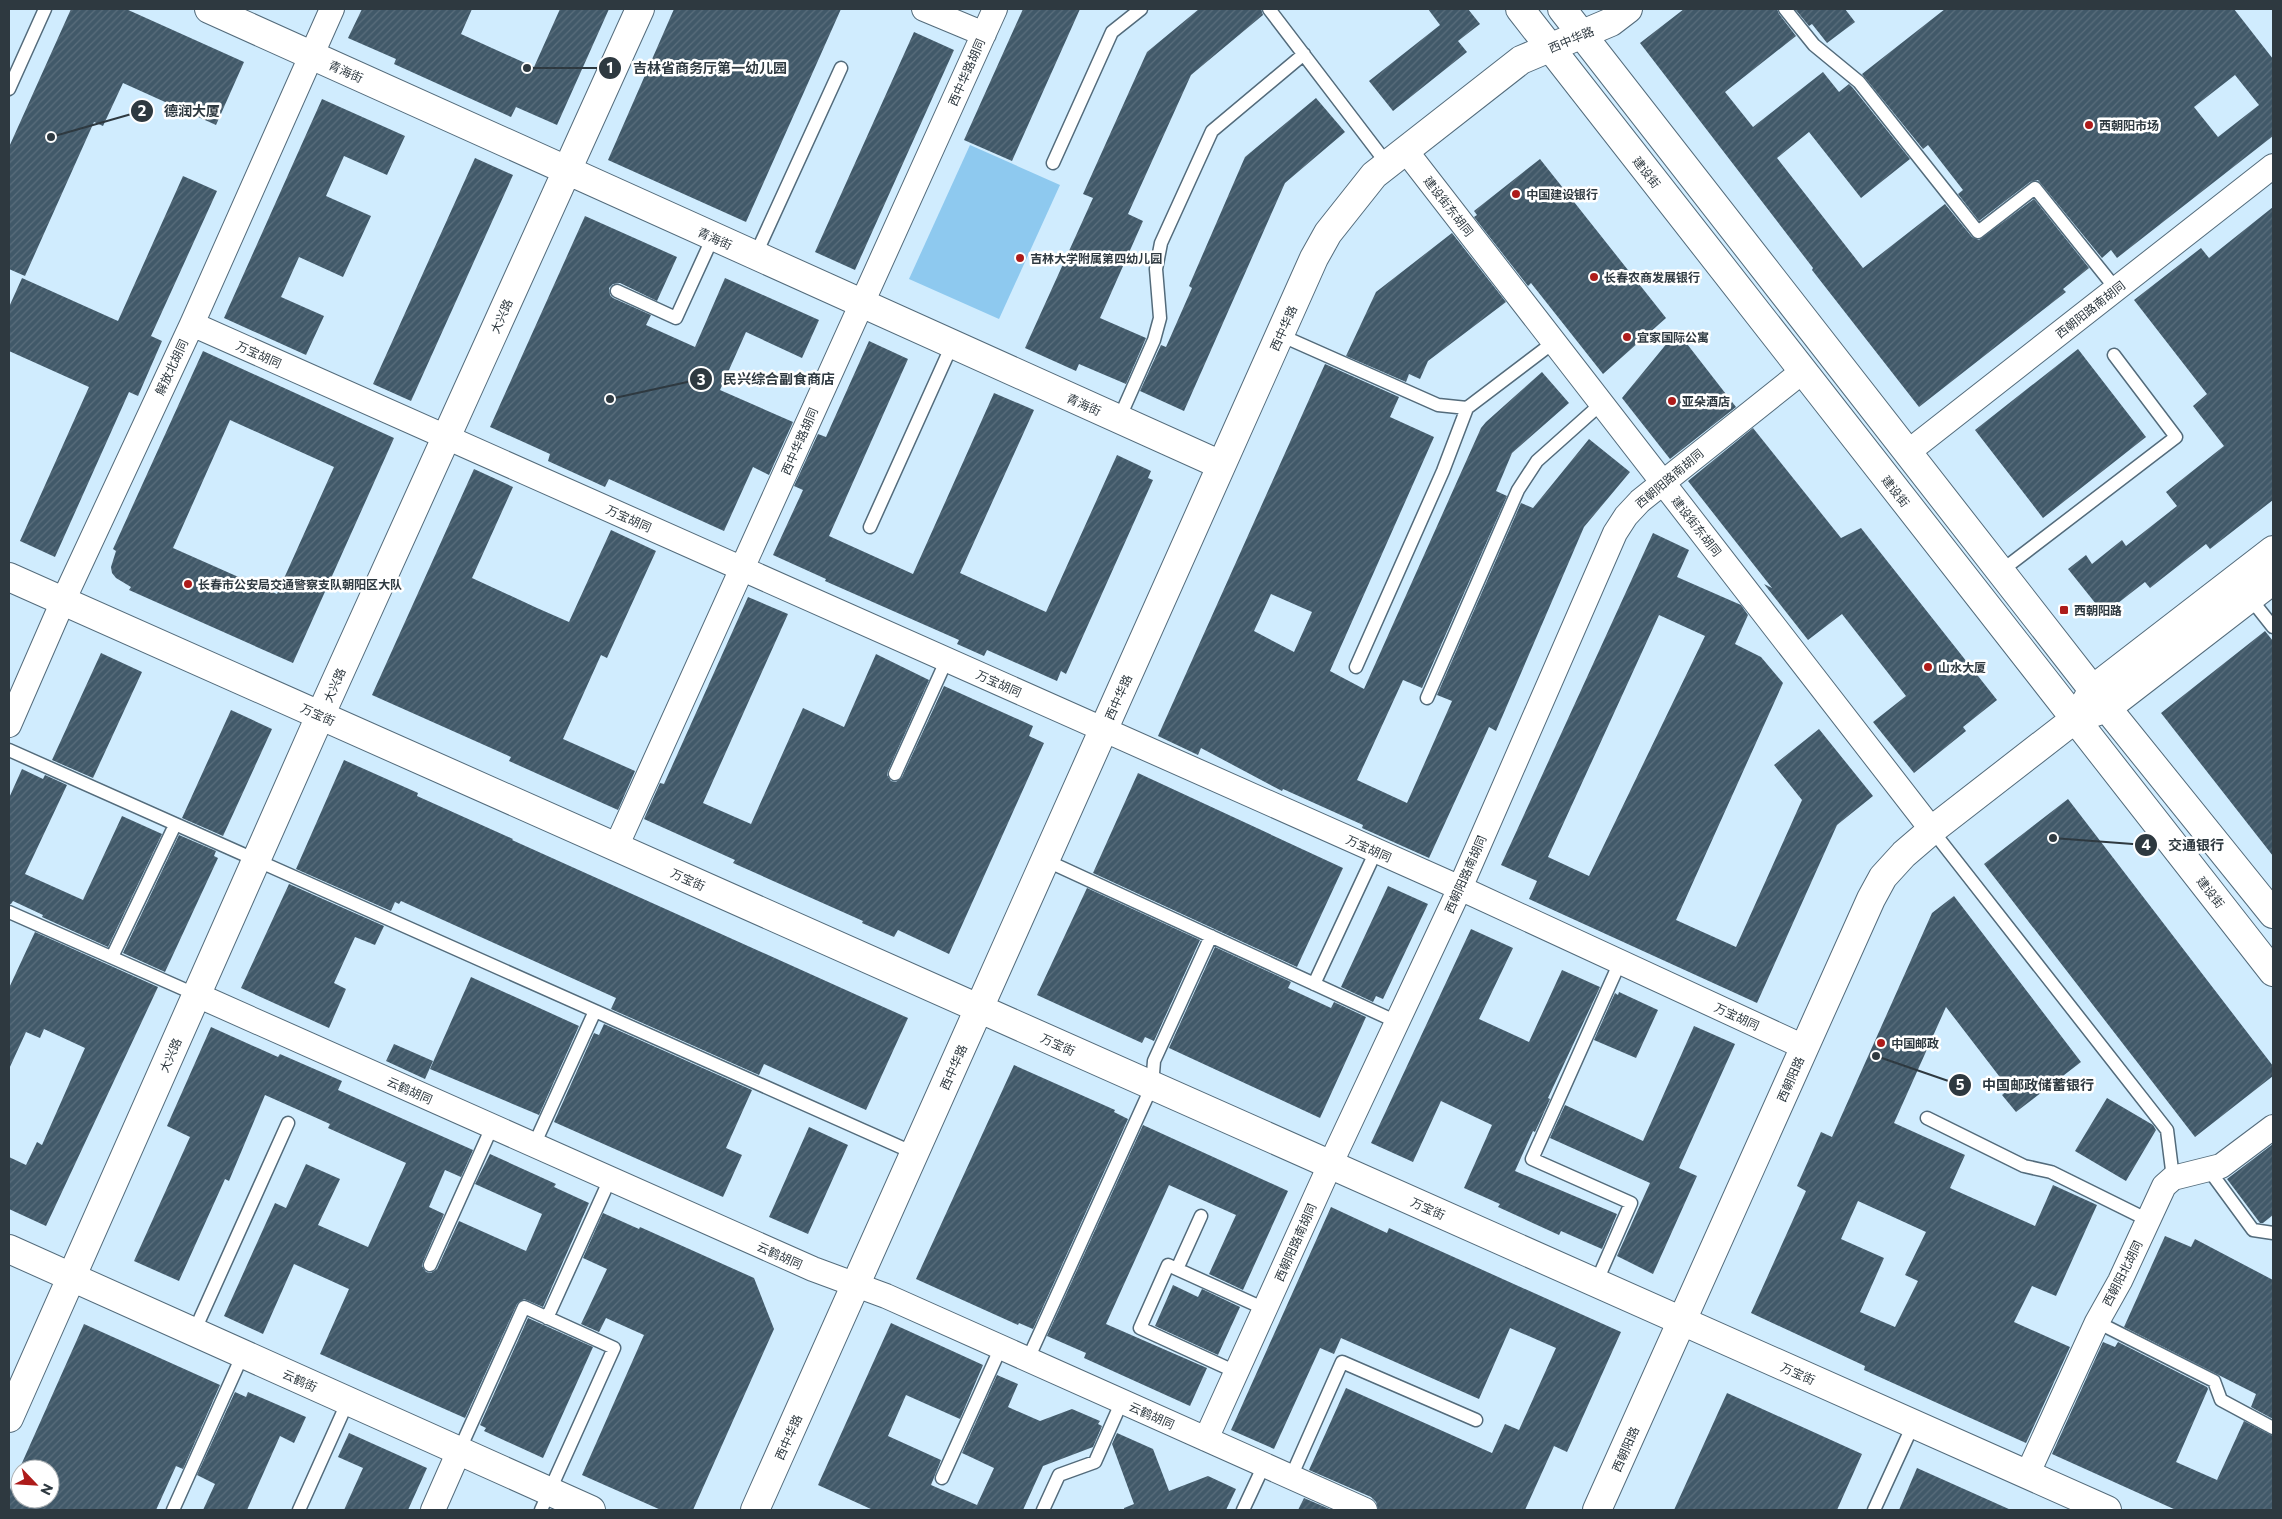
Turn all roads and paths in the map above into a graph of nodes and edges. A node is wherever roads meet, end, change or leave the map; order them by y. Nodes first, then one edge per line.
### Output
1 (45, 9) edge
2 (209, 9) edge
3 (332, 9) edge
4 (640, 9) edge
5 (924, 9) edge
6 (995, 9) edge
7 (1141, 9) edge
8 (1269, 9) edge
9 (1520, 9) edge
10 (1562, 9) edge
11 (1628, 9) edge
12 (1785, 9) edge
13 (984, 34) junction
14 (1582, 35) junction
15 (1550, 48) junction
16 (1304, 54) junction
17 (311, 55) junction
18 (841, 68) dead end
19 (9, 89) edge
20 (1397, 158) junction
21 (1053, 163) dead end
22 (2273, 166) edge
23 (566, 171) junction
24 (713, 237) junction
25 (756, 256) junction
26 (2116, 289) junction
27 (616, 290) dead end
28 (861, 304) junction
29 (192, 324) junction
30 (1280, 335) junction
31 (1554, 342) junction
32 (952, 345) junction
33 (2114, 355) dead end
34 (1803, 371) junction
35 (1602, 403) junction
36 (1467, 408) junction
37 (1119, 420) junction
38 (446, 437) junction
39 (1908, 452) junction
40 (1222, 465) junction
41 (1662, 482) junction
42 (870, 526) dead end
43 (2273, 550) edge
44 (742, 568) junction
45 (2001, 571) junction
46 (9, 577) edge
47 (2273, 580) edge
48 (2250, 598) junction
49 (63, 601) junction
50 (2273, 627) edge
51 (946, 660) junction
52 (1356, 667) dead end
53 (1427, 698) dead end
54 (2100, 698) junction
55 (320, 716) junction
56 (2075, 719) junction
57 (9, 725) edge
58 (1104, 729) junction
59 (9, 750) edge
60 (895, 774) dead end
61 (175, 825) junction
62 (1932, 830) junction
63 (616, 847) junction
64 (1376, 851) junction
65 (1046, 860) junction
66 (256, 861) junction
67 (1460, 888) junction
68 (9, 912) edge
69 (2273, 914) edge
70 (1211, 936) junction
71 (112, 958) junction
72 (1620, 962) junction
73 (2273, 972) edge
74 (1314, 984) junction
75 (197, 995) junction
76 (979, 1009) junction
77 (594, 1011) junction
78 (1397, 1022) junction
79 (1804, 1047) junction
80 (1152, 1086) junction
81 (1927, 1118) dead end
82 (288, 1123) dead end
83 (492, 1126) junction
84 (2273, 1126) edge
85 (534, 1145) junction
86 (914, 1153) junction
87 (1330, 1165) junction
88 (2209, 1170) junction
89 (2174, 1178) junction
90 (610, 1179) junction
91 (1201, 1216) dead end
92 (2148, 1220) junction
93 (2273, 1233) edge
94 (9, 1249) edge
95 (430, 1265) dead end
96 (1177, 1270) junction
97 (72, 1277) junction
98 (1596, 1283) junction
99 (856, 1285) junction
100 (1265, 1309) junction
101 (548, 1318) junction
102 (1682, 1321) junction
103 (2097, 1322) junction
104 (194, 1332) junction
105 (1001, 1347) junction
106 (243, 1354) junction
107 (1028, 1359) junction
108 (1236, 1372) junction
109 (348, 1401) junction
110 (1122, 1401) junction
111 (9, 1418) edge
112 (1476, 1420) dead end
113 (1913, 1424) junction
114 (2273, 1428) edge
115 (1206, 1439) junction
116 (459, 1451) junction
117 (1264, 1465) junction
118 (2027, 1475) junction
119 (1290, 1477) junction
120 (942, 1478) dead end
121 (546, 1501) edge
122 (173, 1510) edge
123 (299, 1510) edge
124 (433, 1510) edge
125 (591, 1510) edge
126 (755, 1510) edge
127 (1043, 1510) edge
128 (1244, 1510) edge
129 (1365, 1510) edge
130 (1597, 1510) edge
131 (1874, 1510) edge
132 (2106, 1510) edge

1 - 19 lane
2 - 17 street, 青海街
3 - 17 street, 解放北胡同
4 - 23 street, 大兴路
5 - 13 street
6 - 13 street, 西中华路胡同
7 - 21 lane
8 - 16 lane
9 - 15 street, 建设街
10 - 14 street
11 - 14 street, 西中华路
12 - 26 lane
13 - 28 street, 西中华路胡同
14 - 15 street, 西中华路
14 - 39 street
15 - 20 street, 西中华路
15 - 34 street, 建设街
16 - 20 lane
16 - 37 lane
17 - 23 street, 青海街
17 - 29 street, 解放北胡同
18 - 25 lane
20 - 30 street, 西中华路
20 - 31 street, 建设街东胡同
22 - 26 street, 西朝阳路南胡同
23 - 24 street, 青海街
23 - 38 street, 大兴路
24 - 25 street, 青海街
24 - 27 lane
25 - 28 street, 青海街
26 - 39 street, 西朝阳路南胡同
28 - 32 street, 青海街
28 - 44 street, 西中华路胡同
29 - 38 street, 万宝胡同
29 - 49 street, 解放北胡同
30 - 36 lane
30 - 40 street, 西中华路
31 - 35 street, 建设街东胡同
31 - 36 lane
32 - 37 street, 青海街
32 - 42 lane
33 - 45 lane
34 - 41 street, 西朝阳路南胡同
34 - 56 street, 建设街
35 - 41 street, 建设街东胡同
35 - 53 lane
36 - 52 lane
37 - 40 street, 青海街
38 - 44 street, 万宝胡同
38 - 55 street, 大兴路
39 - 45 street
40 - 58 street, 西中华路
41 - 62 street, 建设街东胡同
41 - 67 street, 西朝阳路南胡同
43 - 54 street, 西朝阳路
44 - 51 street, 万宝胡同
44 - 63 street, 西中华路胡同
45 - 54 street
46 - 49 street, 万宝街
47 - 48 street, 西朝阳路
48 - 50 lane
48 - 54 street, 西朝阳路
49 - 55 street, 万宝街
49 - 57 street, 解放北胡同
51 - 58 street, 万宝胡同
51 - 60 lane
54 - 56 street, 西朝阳路
54 - 69 street
55 - 63 street, 万宝街
55 - 66 street, 大兴路
56 - 62 street, 西朝阳路
56 - 73 street, 建设街
58 - 64 street, 万宝胡同
58 - 65 street, 西中华路
59 - 61 lane
61 - 66 lane
61 - 71 lane
62 - 79 street, 西朝阳路
62 - 89 lane
63 - 76 street, 万宝街
64 - 67 street, 万宝胡同
64 - 74 lane
65 - 70 lane
65 - 76 street, 西中华路
66 - 75 street, 大兴路
66 - 77 lane
67 - 72 street, 万宝胡同
67 - 78 street, 西朝阳路南胡同
68 - 71 lane
70 - 74 lane
70 - 80 lane
71 - 75 lane
72 - 79 street, 万宝胡同
72 - 98 lane
74 - 78 lane
75 - 83 street, 云鹤胡同
75 - 97 street, 大兴路
76 - 80 street, 万宝街
76 - 86 street, 西中华路
77 - 85 lane
77 - 86 lane
78 - 87 street, 西朝阳路南胡同
79 - 102 street, 西朝阳路
80 - 87 street, 万宝街
80 - 107 lane
81 - 92 lane
82 - 104 lane
83 - 85 street, 云鹤胡同
83 - 95 lane
84 - 88 street
85 - 90 street, 云鹤胡同
86 - 99 street, 西中华路
87 - 98 street, 万宝街
87 - 100 street, 西朝阳路南胡同
88 - 89 street
88 - 93 lane
89 - 92 street, 西朝阳北胡同
90 - 99 street, 云鹤胡同
90 - 101 lane
91 - 96 lane
92 - 103 street, 西朝阳北胡同
94 - 97 street, 云鹤街
96 - 100 lane
96 - 108 lane
97 - 104 street, 云鹤街
97 - 111 street, 大兴路
98 - 102 street, 万宝街
99 - 105 street, 云鹤胡同
99 - 126 street, 西中华路
100 - 108 street, 西朝阳路南胡同
101 - 116 lane
101 - 121 lane
102 - 113 street, 万宝街
102 - 130 street, 西朝阳路
103 - 114 lane
103 - 118 street, 西朝阳北胡同
104 - 106 street, 云鹤街
105 - 107 street, 云鹤胡同
105 - 120 lane
106 - 109 street, 云鹤街
106 - 122 lane
107 - 110 street, 云鹤胡同
108 - 115 street, 西朝阳路南胡同
109 - 116 street, 云鹤街
109 - 123 lane
110 - 115 street, 云鹤胡同
110 - 127 lane
112 - 119 lane
113 - 118 street, 万宝街
113 - 131 lane
115 - 117 street, 云鹤胡同
116 - 121 street, 云鹤街
116 - 124 street
117 - 119 street, 云鹤胡同
117 - 128 lane
118 - 132 street, 万宝街
119 - 129 street, 云鹤胡同
121 - 125 street, 云鹤街

